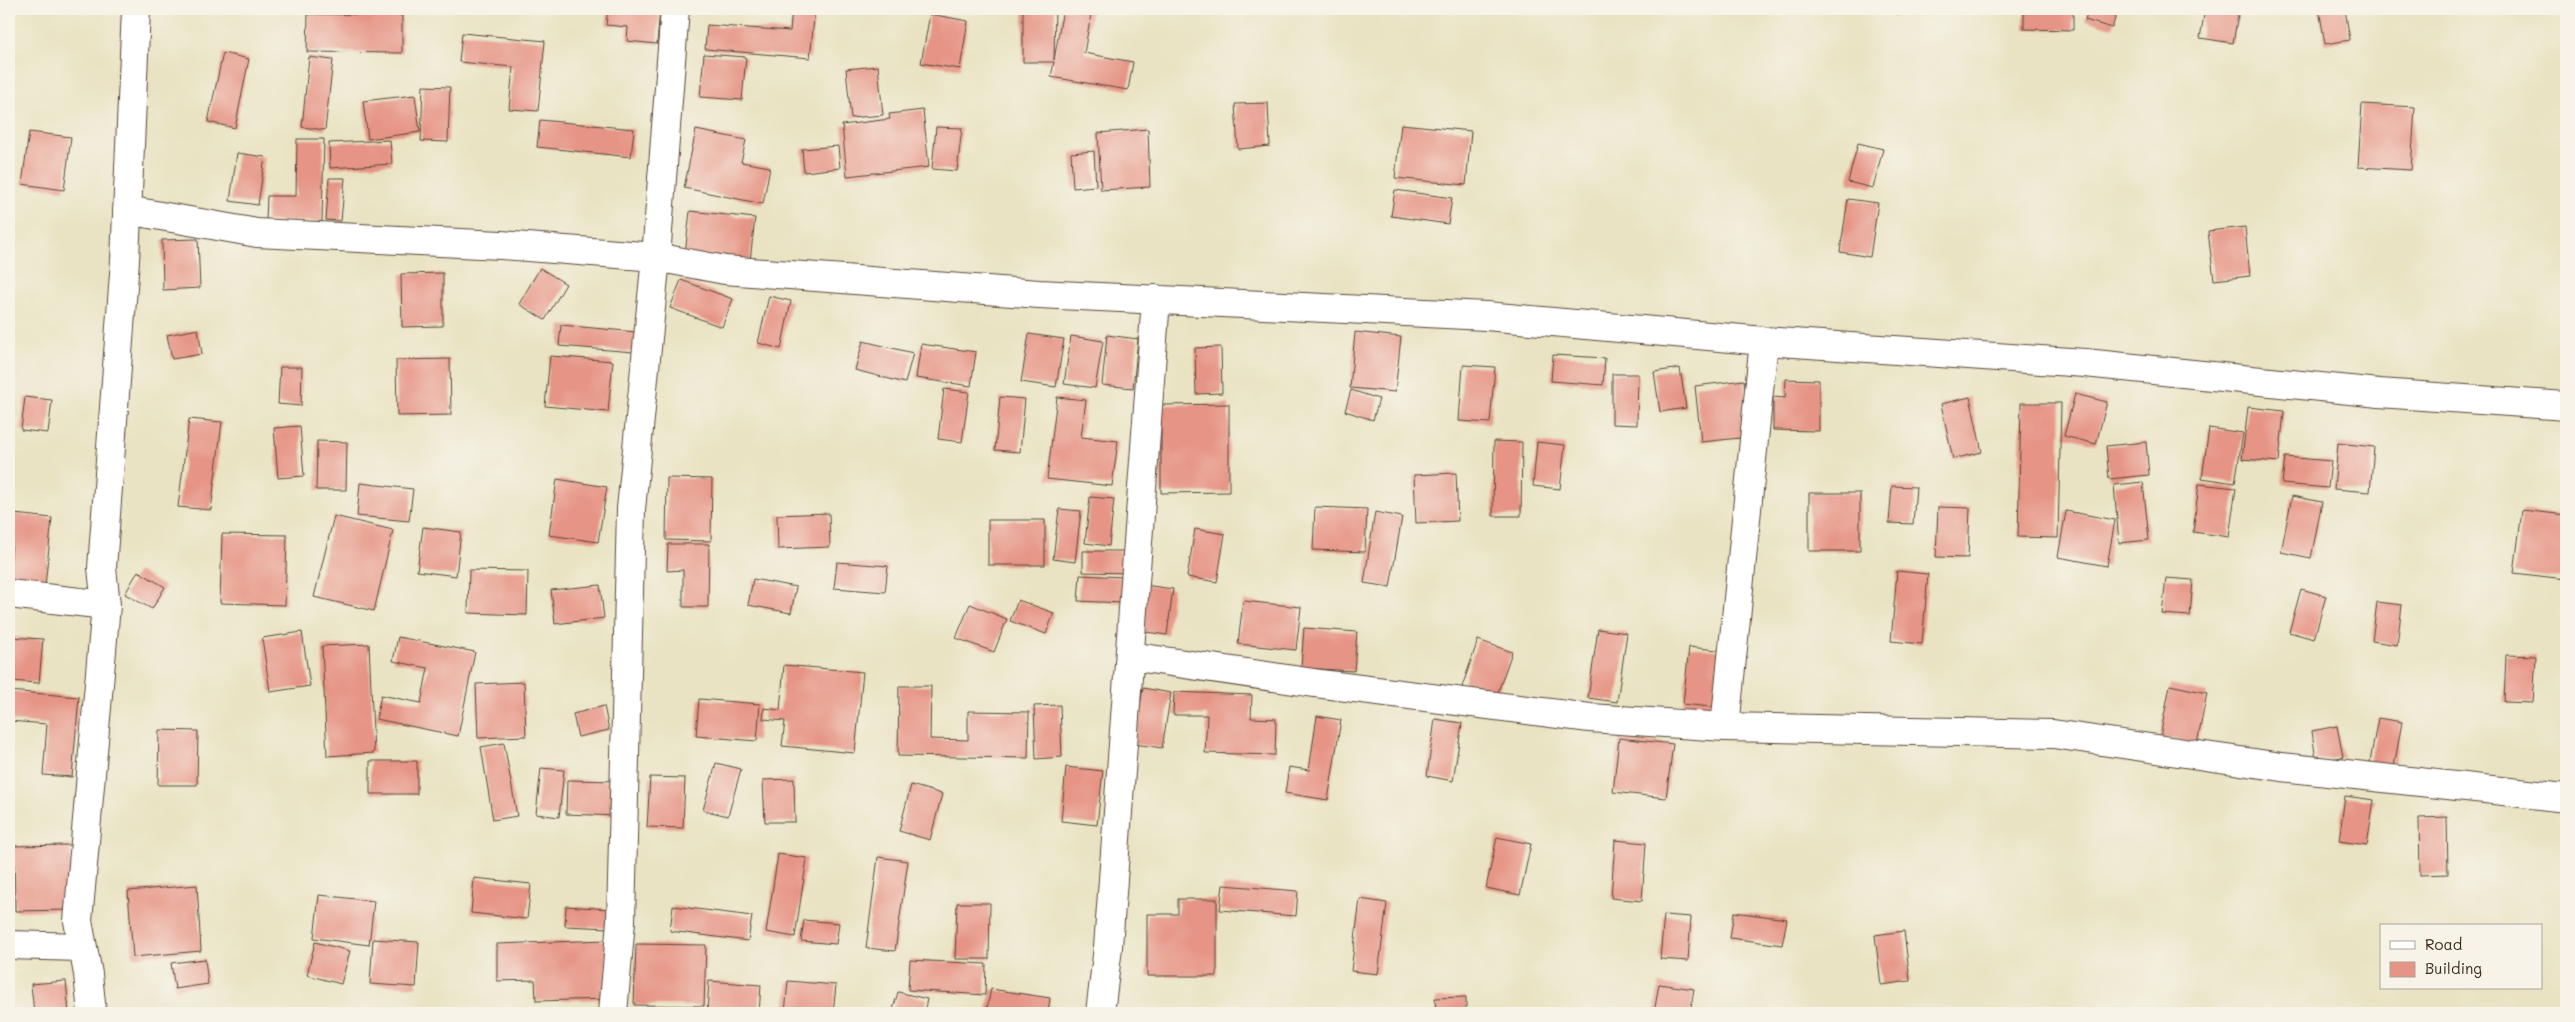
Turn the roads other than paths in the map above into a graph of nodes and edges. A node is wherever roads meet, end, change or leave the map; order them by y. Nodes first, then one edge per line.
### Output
1 (136, 9) edge
2 (675, 9) edge
3 (127, 210) junction
4 (656, 257) junction
5 (1156, 299) junction
6 (1764, 341) junction
7 (2566, 406) edge
8 (9, 594) edge
9 (106, 606) junction
10 (1130, 656) junction
11 (1725, 728) junction
12 (2566, 798) edge
13 (9, 945) edge
14 (81, 947) junction
15 (92, 1013) edge
16 (613, 1013) edge
17 (1100, 1013) edge

1 - 3 street
2 - 4 street
3 - 4 street
3 - 9 street
4 - 5 street
4 - 16 street
5 - 6 street
5 - 10 street
6 - 7 street
6 - 11 street
8 - 9 street
9 - 14 street
10 - 11 street
10 - 17 street
11 - 12 street
13 - 14 street
14 - 15 street

